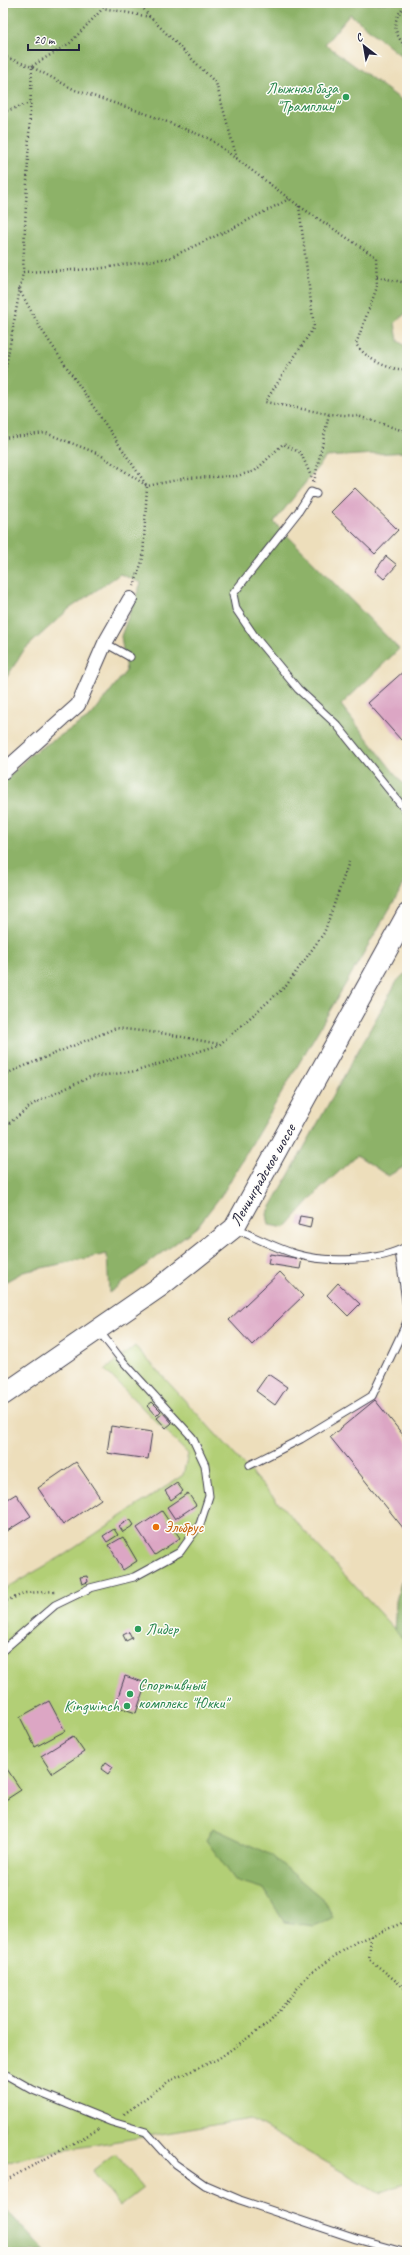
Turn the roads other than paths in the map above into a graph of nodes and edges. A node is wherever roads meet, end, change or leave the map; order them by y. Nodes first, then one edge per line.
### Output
1 (314, 493) road end
2 (130, 598) road end
3 (105, 643) junction
4 (130, 656) dead end
5 (3, 772) edge
6 (407, 812) edge
7 (407, 914) edge
8 (234, 1228) junction
9 (407, 1246) edge
10 (399, 1251) junction
11 (407, 1308) edge
12 (407, 1322) edge
13 (97, 1329) junction
14 (3, 1395) edge
15 (250, 1464) dead end
16 (3, 1650) edge
17 (3, 2073) edge
18 (403, 2252) edge

1 - 6 lane
2 - 3 street
3 - 4 lane
3 - 5 street
7 - 8 main road, Ленинградское шоссе
8 - 10 lane
8 - 13 main road, Ленинградское шоссе
9 - 10 lane
10 - 11 lane
12 - 15 lane
13 - 14 main road, Ленинградское шоссе
13 - 16 lane
17 - 18 lane

